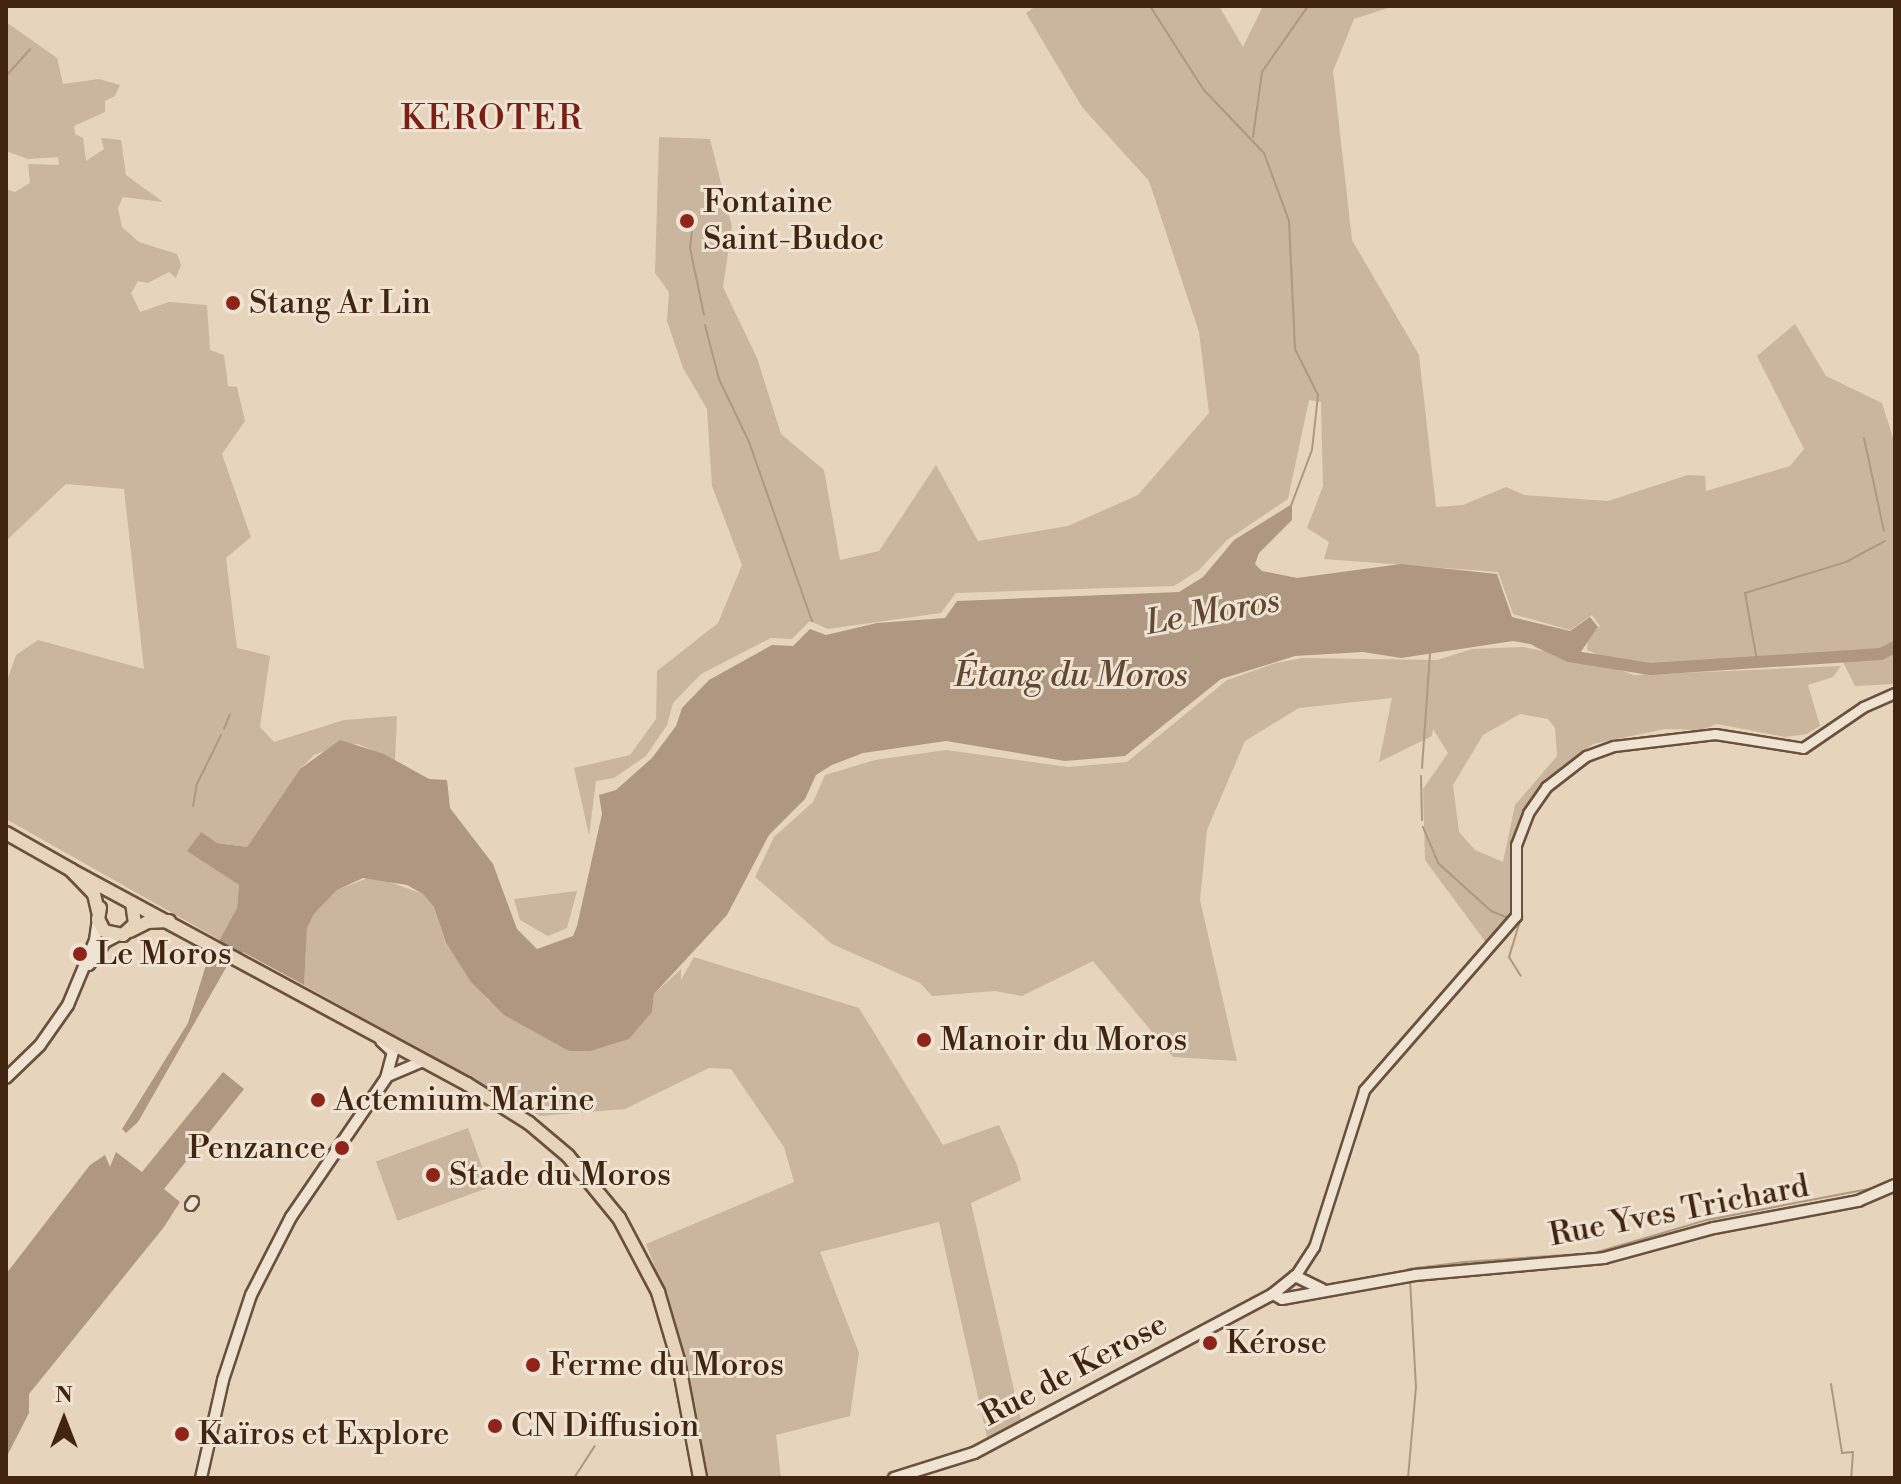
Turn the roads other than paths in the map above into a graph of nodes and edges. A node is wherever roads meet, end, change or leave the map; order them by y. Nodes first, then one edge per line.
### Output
1 (1895, 693) edge
2 (6, 833) edge
3 (71, 870) junction
4 (116, 897) junction
5 (132, 903) junction
6 (98, 916) junction
7 (169, 921) junction
8 (122, 934) junction
9 (83, 973) junction
10 (367, 1029) junction
11 (405, 1050) junction
12 (424, 1061) junction
13 (395, 1066) junction
14 (6, 1078) edge
15 (1895, 1185) edge
16 (1294, 1278) junction
17 (1328, 1290) junction
18 (1273, 1294) junction
19 (1306, 1295) junction
20 (201, 1478) edge
21 (700, 1478) edge
22 (894, 1478) edge

1 - 16 street
2 - 3 main road
3 - 4 main road
3 - 6 main road
4 - 5 main road
4 - 6 main road
5 - 7 main road
5 - 8 main road
6 - 8 main road
6 - 9 main road
7 - 8 main road
7 - 10 main road
8 - 9 main road
9 - 14 main road
10 - 11 main road
10 - 13 main road
11 - 12 main road
11 - 13 main road
12 - 13 main road
12 - 21 main road
13 - 20 main road
15 - 17 main road, Rue Yves Trichard
16 - 17 main road
16 - 18 main road, Rue de Kerose
16 - 19 main road
17 - 19 main road, Rue Yves Trichard
18 - 19 main road
18 - 22 main road, Rue de Kerose

